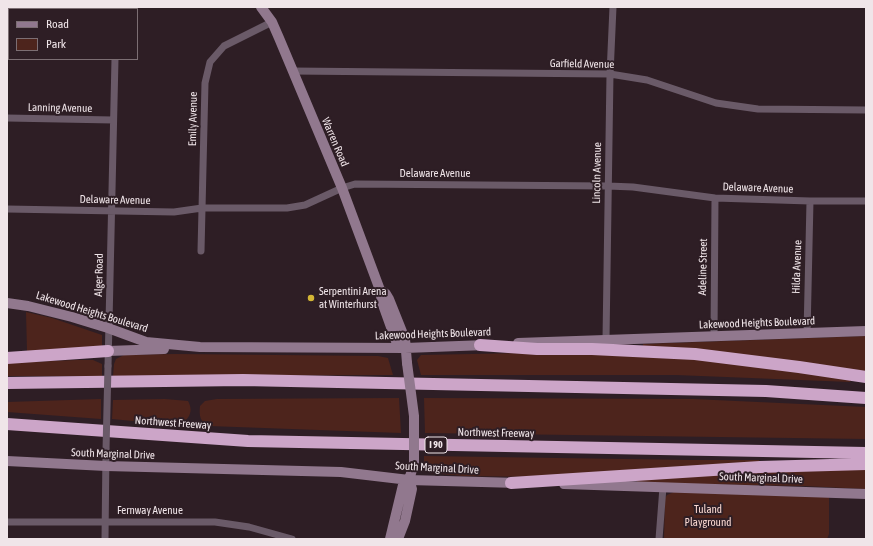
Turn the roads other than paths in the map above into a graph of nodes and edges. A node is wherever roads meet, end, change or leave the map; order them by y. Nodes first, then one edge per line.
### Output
1 (261, 7) edge
2 (613, 7) edge
3 (272, 22) junction
4 (114, 60) edge
5 (292, 71) junction
6 (610, 74) junction
7 (866, 110) edge
8 (7, 118) edge
9 (113, 120) junction
10 (608, 186) junction
11 (342, 188) junction
12 (715, 198) junction
13 (810, 201) junction
14 (866, 201) edge
15 (202, 208) junction
16 (7, 209) edge
17 (111, 211) junction
18 (201, 251) dead end
19 (7, 303) edge
20 (108, 328) junction
21 (866, 331) edge
22 (807, 334) junction
23 (714, 337) junction
24 (606, 339) junction
25 (480, 345) junction
26 (200, 347) junction
27 (405, 348) junction
28 (108, 351) junction
29 (7, 358) edge
30 (866, 377) edge
31 (7, 384) edge
32 (866, 398) edge
33 (7, 424) edge
34 (866, 453) edge
35 (7, 461) edge
36 (866, 464) edge
37 (106, 466) junction
38 (409, 480) junction
39 (511, 483) junction
40 (663, 487) junction
41 (866, 494) edge
42 (7, 522) edge
43 (105, 523) junction
44 (105, 539) edge
45 (292, 539) edge
46 (390, 539) edge
47 (398, 539) edge
48 (659, 539) edge

1 - 3 main road, Warren Road
2 - 6 street, Lincoln Avenue
3 - 5 main road, Warren Road
3 - 15 street, Emily Avenue
4 - 9 street, Alger Road
5 - 6 street, Garfield Avenue
5 - 11 main road, Warren Road
6 - 7 street, Garfield Avenue
6 - 10 street, Lincoln Avenue
8 - 9 street, Lanning Avenue
9 - 17 street, Alger Road
10 - 11 street, Delaware Avenue
10 - 12 street, Delaware Avenue
10 - 24 street, Lincoln Avenue
11 - 15 street, Delaware Avenue
11 - 27 main road, Warren Road
12 - 13 street, Delaware Avenue
12 - 23 street, Adeline Street
13 - 14 street, Delaware Avenue
13 - 22 street, Hilda Avenue
15 - 17 street, Delaware Avenue
15 - 18 street, Emily Avenue
16 - 17 street, Delaware Avenue
17 - 20 street, Alger Road
19 - 20 main road, Lakewood Heights Boulevard
20 - 26 main road, Lakewood Heights Boulevard
20 - 28 street, Alger Road
21 - 22 main road, Lakewood Heights Boulevard
22 - 23 main road, Lakewood Heights Boulevard
23 - 24 main road, Lakewood Heights Boulevard
24 - 25 main road, Lakewood Heights Boulevard
25 - 27 main road, Lakewood Heights Boulevard
25 - 30 highway
26 - 27 main road, Lakewood Heights Boulevard
26 - 28 main road
27 - 38 main road, bridge
28 - 29 highway
28 - 37 street, Alger Road, bridge
31 - 32 highway
33 - 34 highway, Northwest Freeway / I 90
35 - 37 main road, South Marginal Drive
36 - 39 highway
37 - 38 main road, South Marginal Drive
37 - 43 street, Alger Road
38 - 39 main road, South Marginal Drive
38 - 46 main road
38 - 47 main road
39 - 40 main road, South Marginal Drive
40 - 41 main road, South Marginal Drive
40 - 48 street
42 - 43 street, Fernway Avenue
43 - 44 street, Alger Road
43 - 45 street, Fernway Avenue

